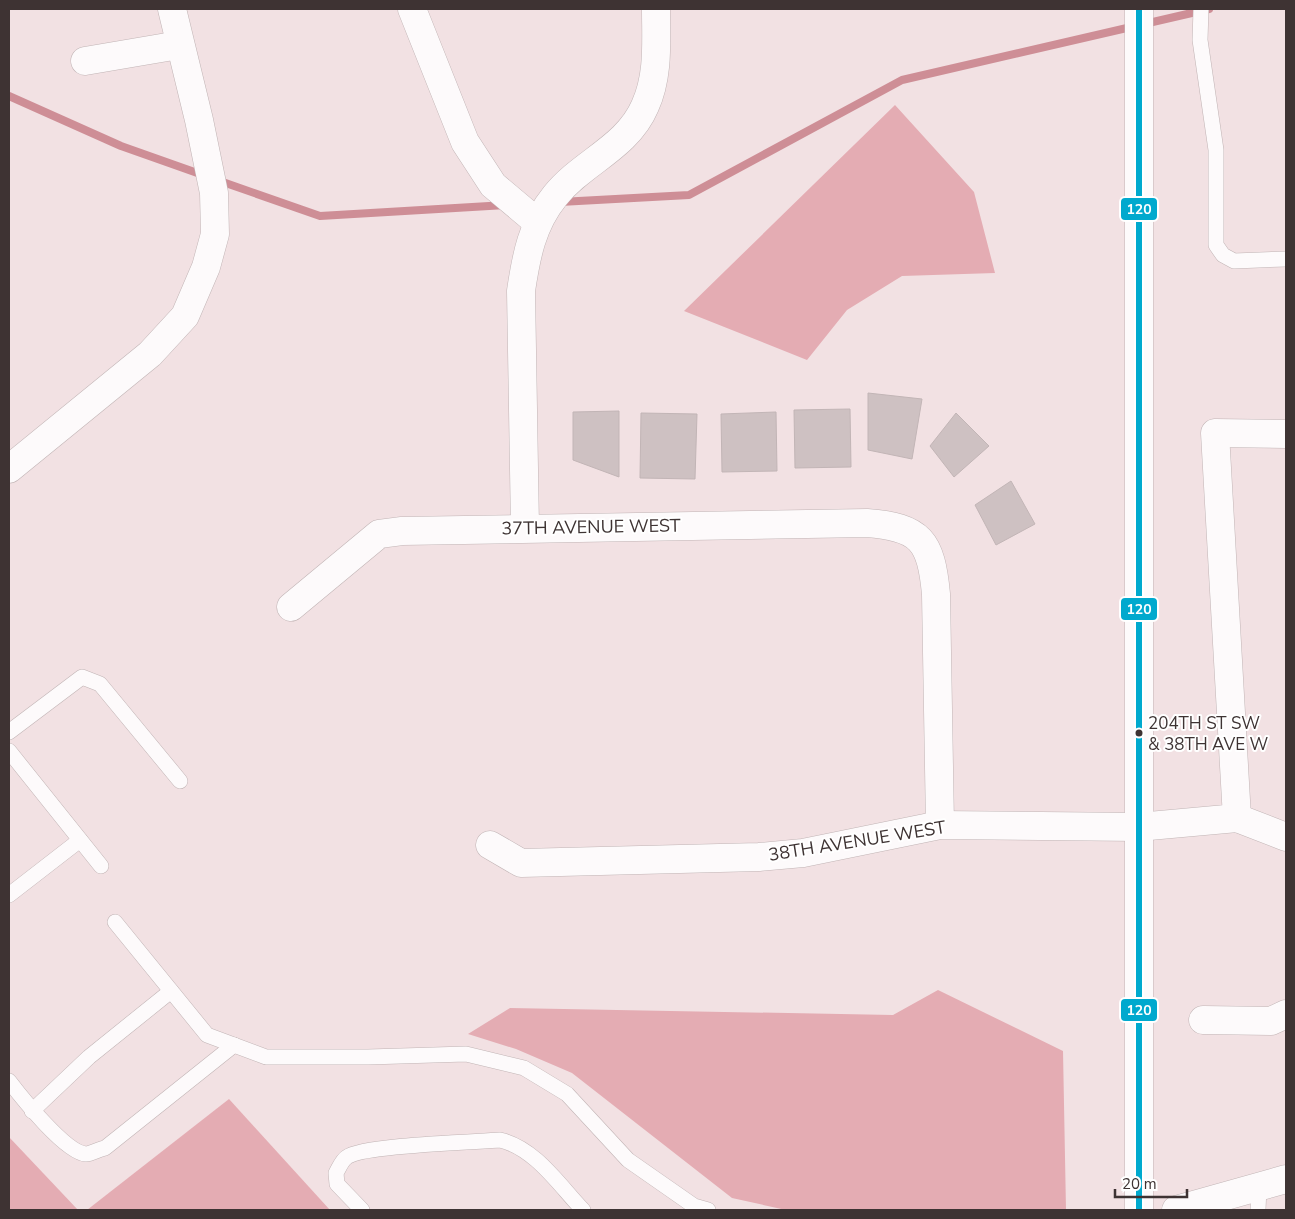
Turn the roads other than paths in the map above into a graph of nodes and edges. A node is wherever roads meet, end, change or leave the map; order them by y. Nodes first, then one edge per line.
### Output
1 (172, 9) edge
2 (412, 9) edge
3 (656, 9) edge
4 (1139, 9) edge
5 (1201, 9) edge
6 (179, 45) junction
7 (85, 61) dead end
8 (537, 222) junction
9 (1286, 259) edge
10 (1286, 434) edge
11 (12, 458) edge
12 (525, 528) junction
13 (291, 608) dead end
14 (9, 732) edge
15 (9, 751) edge
16 (180, 781) dead end
17 (1237, 818) junction
18 (940, 825) junction
19 (1138, 827) junction
20 (1286, 837) edge
21 (80, 840) junction
22 (490, 845) dead end
23 (101, 866) dead end
24 (9, 895) edge
25 (114, 922) dead end
26 (171, 991) junction
27 (1286, 1014) edge
28 (1203, 1020) dead end
29 (234, 1045) junction
30 (9, 1081) edge
31 (32, 1111) junction
32 (1286, 1179) edge
33 (1258, 1198) edge
34 (362, 1210) edge
35 (583, 1210) edge
36 (708, 1210) edge
37 (1139, 1210) edge
38 (1176, 1210) edge

1 - 6 street
2 - 8 street
3 - 8 street
4 - 19 street
5 - 9 lane
6 - 7 street
6 - 11 street
8 - 12 street
10 - 17 street
12 - 13 street, 37TH AVENUE WEST
12 - 18 street, 37TH AVENUE WEST
14 - 16 lane
15 - 21 lane
17 - 19 street, 38TH AVENUE WEST
17 - 20 street
18 - 19 street, 38TH AVENUE WEST
18 - 22 street, 38TH AVENUE WEST
19 - 37 street
21 - 23 lane
21 - 24 lane
25 - 26 lane
26 - 29 lane
26 - 31 lane
27 - 28 street
29 - 31 lane
29 - 36 lane
30 - 31 lane
32 - 33 street
33 - 38 street
34 - 35 lane

